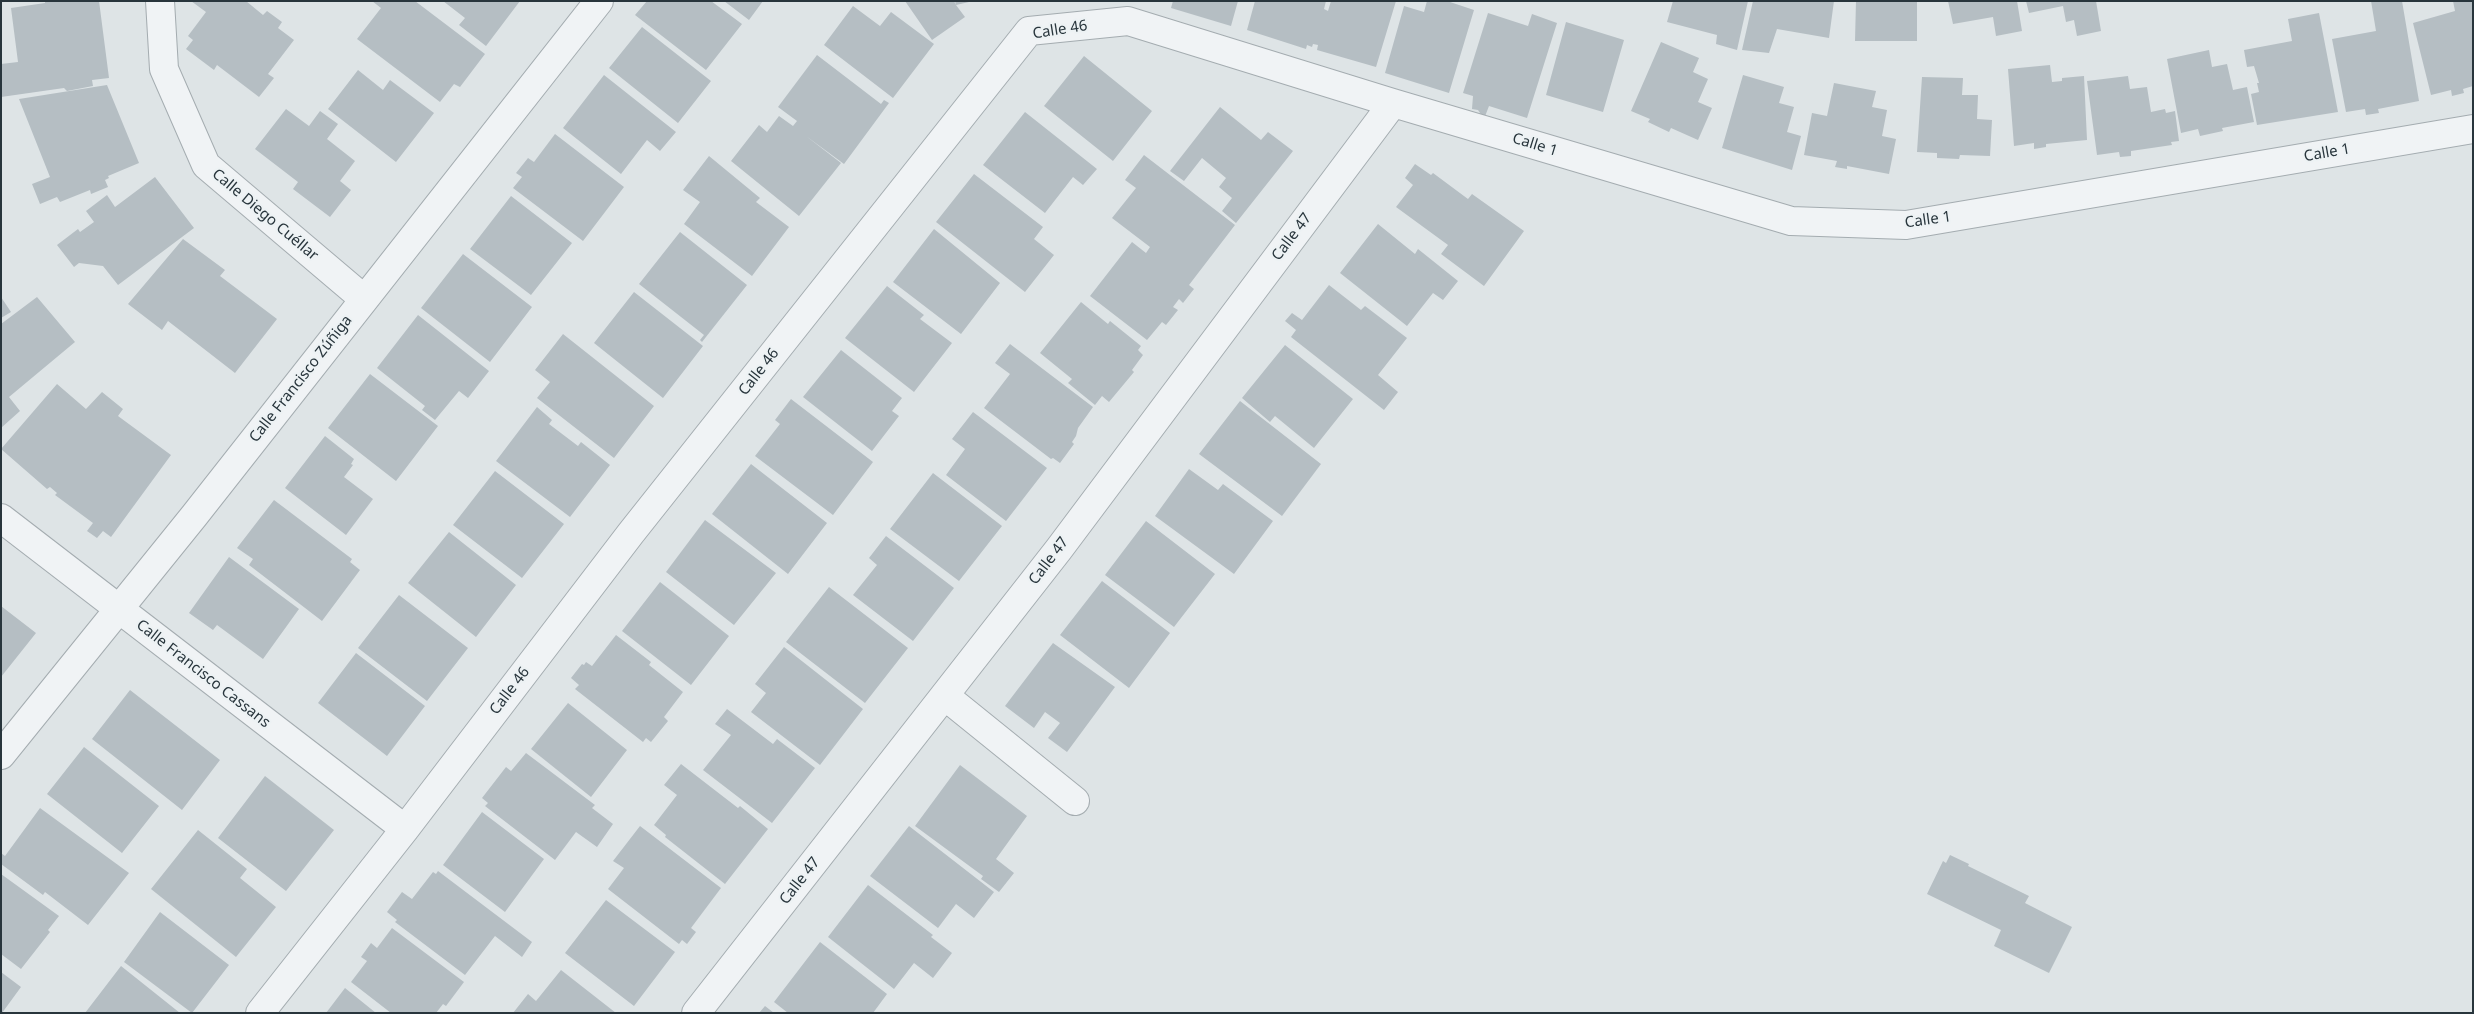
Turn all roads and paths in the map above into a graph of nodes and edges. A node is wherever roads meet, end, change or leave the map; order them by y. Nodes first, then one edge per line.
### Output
1 (160, 1) edge
2 (598, 1) edge
3 (1393, 103) junction
4 (2473, 129) edge
5 (364, 298) junction
6 (1, 518) edge
7 (120, 610) junction
8 (945, 696) junction
9 (1, 755) edge
10 (1075, 800) dead end
11 (405, 829) junction
12 (260, 1013) edge
13 (696, 1013) edge

1 - 5 street, Calle Diego Cuéllar
2 - 5 street, Calle Francisco Zúñiga
3 - 4 street, Calle 1
3 - 8 street, Calle 47
3 - 11 street, Calle 46
5 - 7 street, Calle Francisco Zúñiga
6 - 7 street, Calle Francisco Cassans
7 - 9 street, Calle Francisco Zúñiga
7 - 11 street, Calle Francisco Cassans
8 - 10 street
8 - 13 street, Calle 47
11 - 12 street, Calle 46

